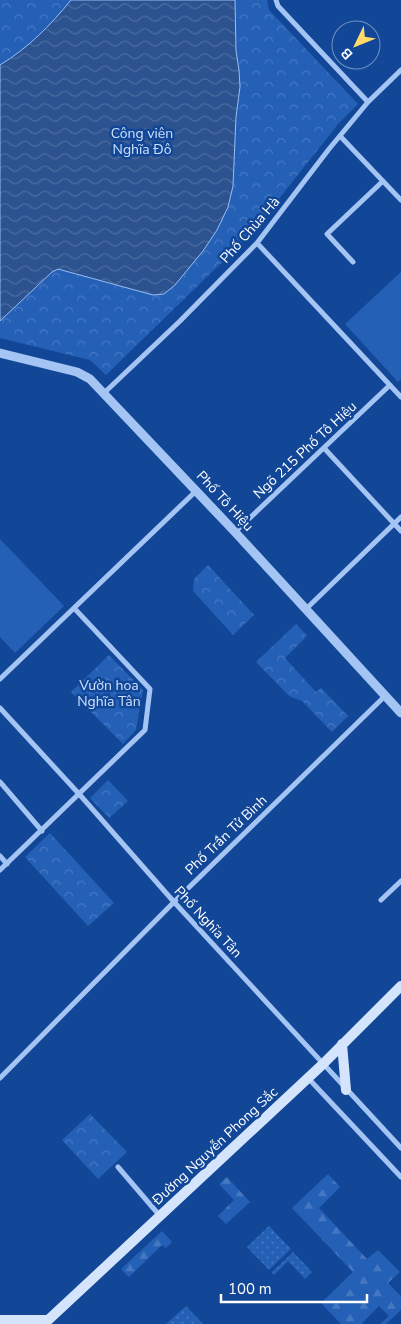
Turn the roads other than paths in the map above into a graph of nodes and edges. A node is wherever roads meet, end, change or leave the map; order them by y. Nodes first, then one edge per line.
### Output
1 (276, 0) edge
2 (401, 70) edge
3 (368, 102) junction
4 (340, 136) junction
5 (383, 181) junction
6 (401, 200) edge
7 (257, 243) junction
8 (353, 262) dead end
9 (0, 353) edge
10 (390, 385) junction
11 (104, 393) junction
12 (401, 397) edge
13 (324, 448) junction
14 (196, 491) junction
15 (401, 517) edge
16 (394, 524) junction
17 (401, 531) edge
18 (235, 532) junction
19 (74, 608) junction
20 (305, 610) junction
21 (0, 679) edge
22 (385, 696) junction
23 (0, 708) edge
24 (401, 713) edge
25 (0, 782) edge
26 (80, 795) junction
27 (42, 831) junction
28 (0, 856) edge
29 (7, 864) junction
30 (0, 870) edge
31 (401, 881) edge
32 (381, 900) dead end
33 (174, 902) junction
34 (401, 986) edge
35 (342, 1044) junction
36 (322, 1064) junction
37 (308, 1077) junction
38 (0, 1078) edge
39 (346, 1090) junction
40 (401, 1148) edge
41 (118, 1167) dead end
42 (401, 1178) edge
43 (160, 1217) junction
44 (0, 1320) edge
45 (47, 1323) edge

1 - 3 street
2 - 3 street, Phố Chùa Hà
3 - 4 street, Phố Chùa Hà
4 - 5 street
4 - 7 street, Phố Chùa Hà
5 - 6 street
5 - 8 street
7 - 10 street
7 - 11 street, Phố Chùa Hà
9 - 11 street, Phố Tô Hiệu
10 - 12 street
10 - 13 street, Ngõ 215 Phố Tô Hiệu
11 - 14 street, Phố Tô Hiệu
13 - 16 street
13 - 18 street, Ngõ 215 Phố Tô Hiệu
14 - 18 street, Phố Tô Hiệu
14 - 19 street
15 - 16 street
16 - 17 street
16 - 20 street
18 - 20 street, Phố Tô Hiệu
19 - 21 street
19 - 26 street
20 - 22 street, Phố Tô Hiệu
22 - 24 street, Phố Tô Hiệu
22 - 33 street, Phố Trần Tử Bình
23 - 26 street, Phố Nghĩa Tân
25 - 27 street
26 - 27 street
26 - 33 street, Phố Nghĩa Tân
27 - 29 street
28 - 29 street
29 - 30 street
31 - 32 street
33 - 36 street, Phố Nghĩa Tân
33 - 38 street, Phố Trần Tử Bình
34 - 35 main road, Đường Nguyễn Phong Sắc
35 - 36 main road, Đường Nguyễn Phong Sắc
35 - 39 main road
36 - 37 main road, Đường Nguyễn Phong Sắc
36 - 39 street, Phố Nghĩa Tân
37 - 42 street
37 - 43 main road, Đường Nguyễn Phong Sắc
39 - 40 street, Phố Nghĩa Tân
41 - 43 street
43 - 45 main road, Đường Nguyễn Phong Sắc
44 - 45 main road

